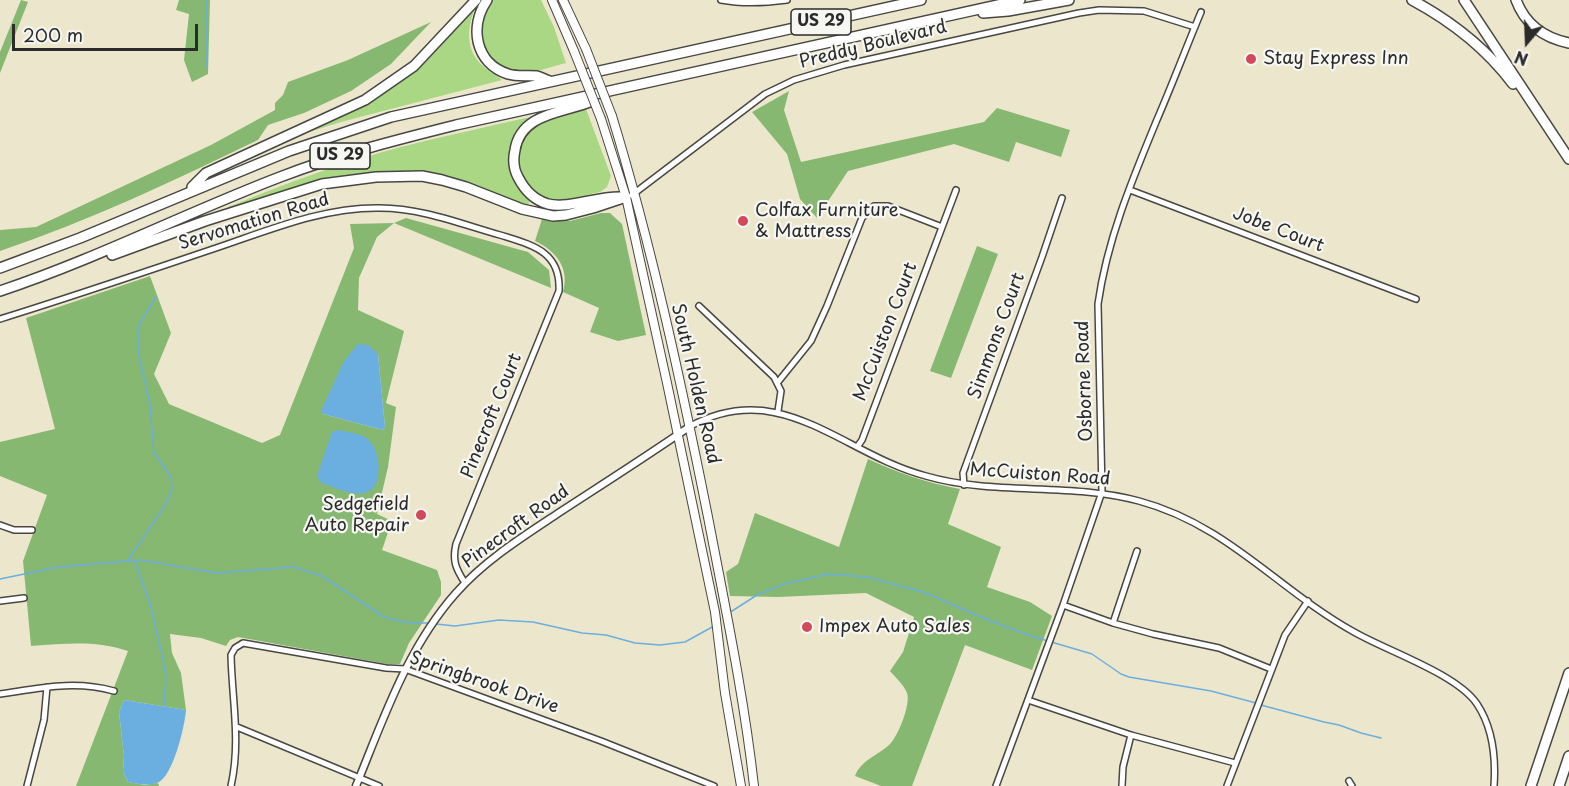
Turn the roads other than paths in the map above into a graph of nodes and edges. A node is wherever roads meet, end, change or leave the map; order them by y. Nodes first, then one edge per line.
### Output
1 (476, 0) edge
2 (486, 0) edge
3 (552, 0) edge
4 (563, 0) edge
5 (721, 0) edge
6 (787, 0) edge
7 (921, 0) edge
8 (1020, 0) edge
9 (1069, 0) edge
10 (1412, 0) edge
11 (1464, 0) edge
12 (1516, 0) edge
13 (1202, 12) dead end
14 (953, 15) junction
15 (1195, 27) junction
16 (1569, 43) edge
17 (550, 81) junction
18 (604, 93) junction
19 (1537, 110) junction
20 (1569, 159) edge
21 (956, 190) dead end
22 (1130, 190) junction
23 (186, 193) junction
24 (631, 195) junction
25 (1062, 198) dead end
26 (942, 226) junction
27 (89, 259) junction
28 (551, 260) joint
29 (0, 268) edge
30 (0, 291) edge
31 (1416, 299) dead end
32 (699, 306) dead end
33 (0, 319) edge
34 (778, 382) junction
35 (778, 411) junction
36 (689, 427) junction
37 (678, 434) junction
38 (857, 447) junction
39 (964, 485) junction
40 (1102, 492) junction
41 (0, 525) edge
42 (32, 530) dead end
43 (1137, 551) dead end
44 (465, 583) junction
45 (24, 598) dead end
46 (0, 601) edge
47 (1308, 601) junction
48 (1063, 605) junction
49 (1113, 623) junction
50 (405, 669) junction
51 (1271, 669) junction
52 (1569, 673) edge
53 (47, 687) junction
54 (114, 691) dead end
55 (0, 694) edge
56 (1028, 700) junction
57 (237, 728) junction
58 (1131, 735) junction
59 (1569, 756) edge
60 (1235, 764) junction
61 (359, 778) junction
62 (27, 786) edge
63 (231, 786) edge
64 (356, 786) edge
65 (379, 786) edge
66 (714, 786) edge
67 (741, 786) edge
68 (754, 786) edge
69 (996, 786) edge
70 (1122, 786) edge
71 (1227, 786) edge
72 (1494, 786) edge
73 (1531, 786) edge
74 (1559, 786) edge

1 - 23 highway
2 - 17 highway
3 - 24 main road, South Holden Road, bridge
4 - 24 main road, South Holden Road, bridge
5 - 6 street
7 - 17 highway, US 29
8 - 14 highway, US 29
9 - 14 highway
10 - 19 highway
11 - 19 highway
12 - 16 highway
13 - 15 street, Osborne Road
14 - 18 highway, US 29
15 - 22 street, Osborne Road
15 - 24 street, Preddy Boulevard
17 - 23 highway, US 29
18 - 24 highway
18 - 27 highway, US 29
19 - 20 highway
21 - 26 street, McCuiston Court
22 - 31 street, Jobe Court
22 - 40 street, Osborne Road
23 - 29 highway, US 29
24 - 27 highway
24 - 36 main road, South Holden Road
24 - 37 main road, South Holden Road
25 - 39 street, Simmons Court
26 - 34 street
26 - 38 street, McCuiston Court
27 - 30 highway, US 29
28 - 33 street, Servomation Road
28 - 44 street, Pinecroft Court
32 - 34 street
34 - 35 street
35 - 36 street, McCuiston Road
35 - 38 street, McCuiston Road
36 - 37 street, Pinecroft Road
36 - 68 main road, South Holden Road
37 - 44 street, Pinecroft Road
37 - 67 main road, South Holden Road
38 - 39 street, McCuiston Road
39 - 40 street, McCuiston Road
40 - 47 street, McCuiston Road
40 - 48 street, Osborne Road
41 - 42 street
43 - 49 street
44 - 50 street, Pinecroft Road
45 - 46 street
47 - 51 street
47 - 72 street, McCuiston Road
48 - 49 street
48 - 56 street, Osborne Road
49 - 51 street
50 - 57 street, Springbrook Drive
50 - 61 street, Pinecroft Road
50 - 66 street, Springbrook Drive
51 - 60 street
52 - 73 highway
53 - 54 street
53 - 55 street
53 - 62 street
56 - 58 street
56 - 69 street, Osborne Road
57 - 61 street
57 - 63 street
58 - 60 street
58 - 70 street
59 - 74 highway
60 - 71 street
61 - 64 street, Pinecroft Road
61 - 65 street

